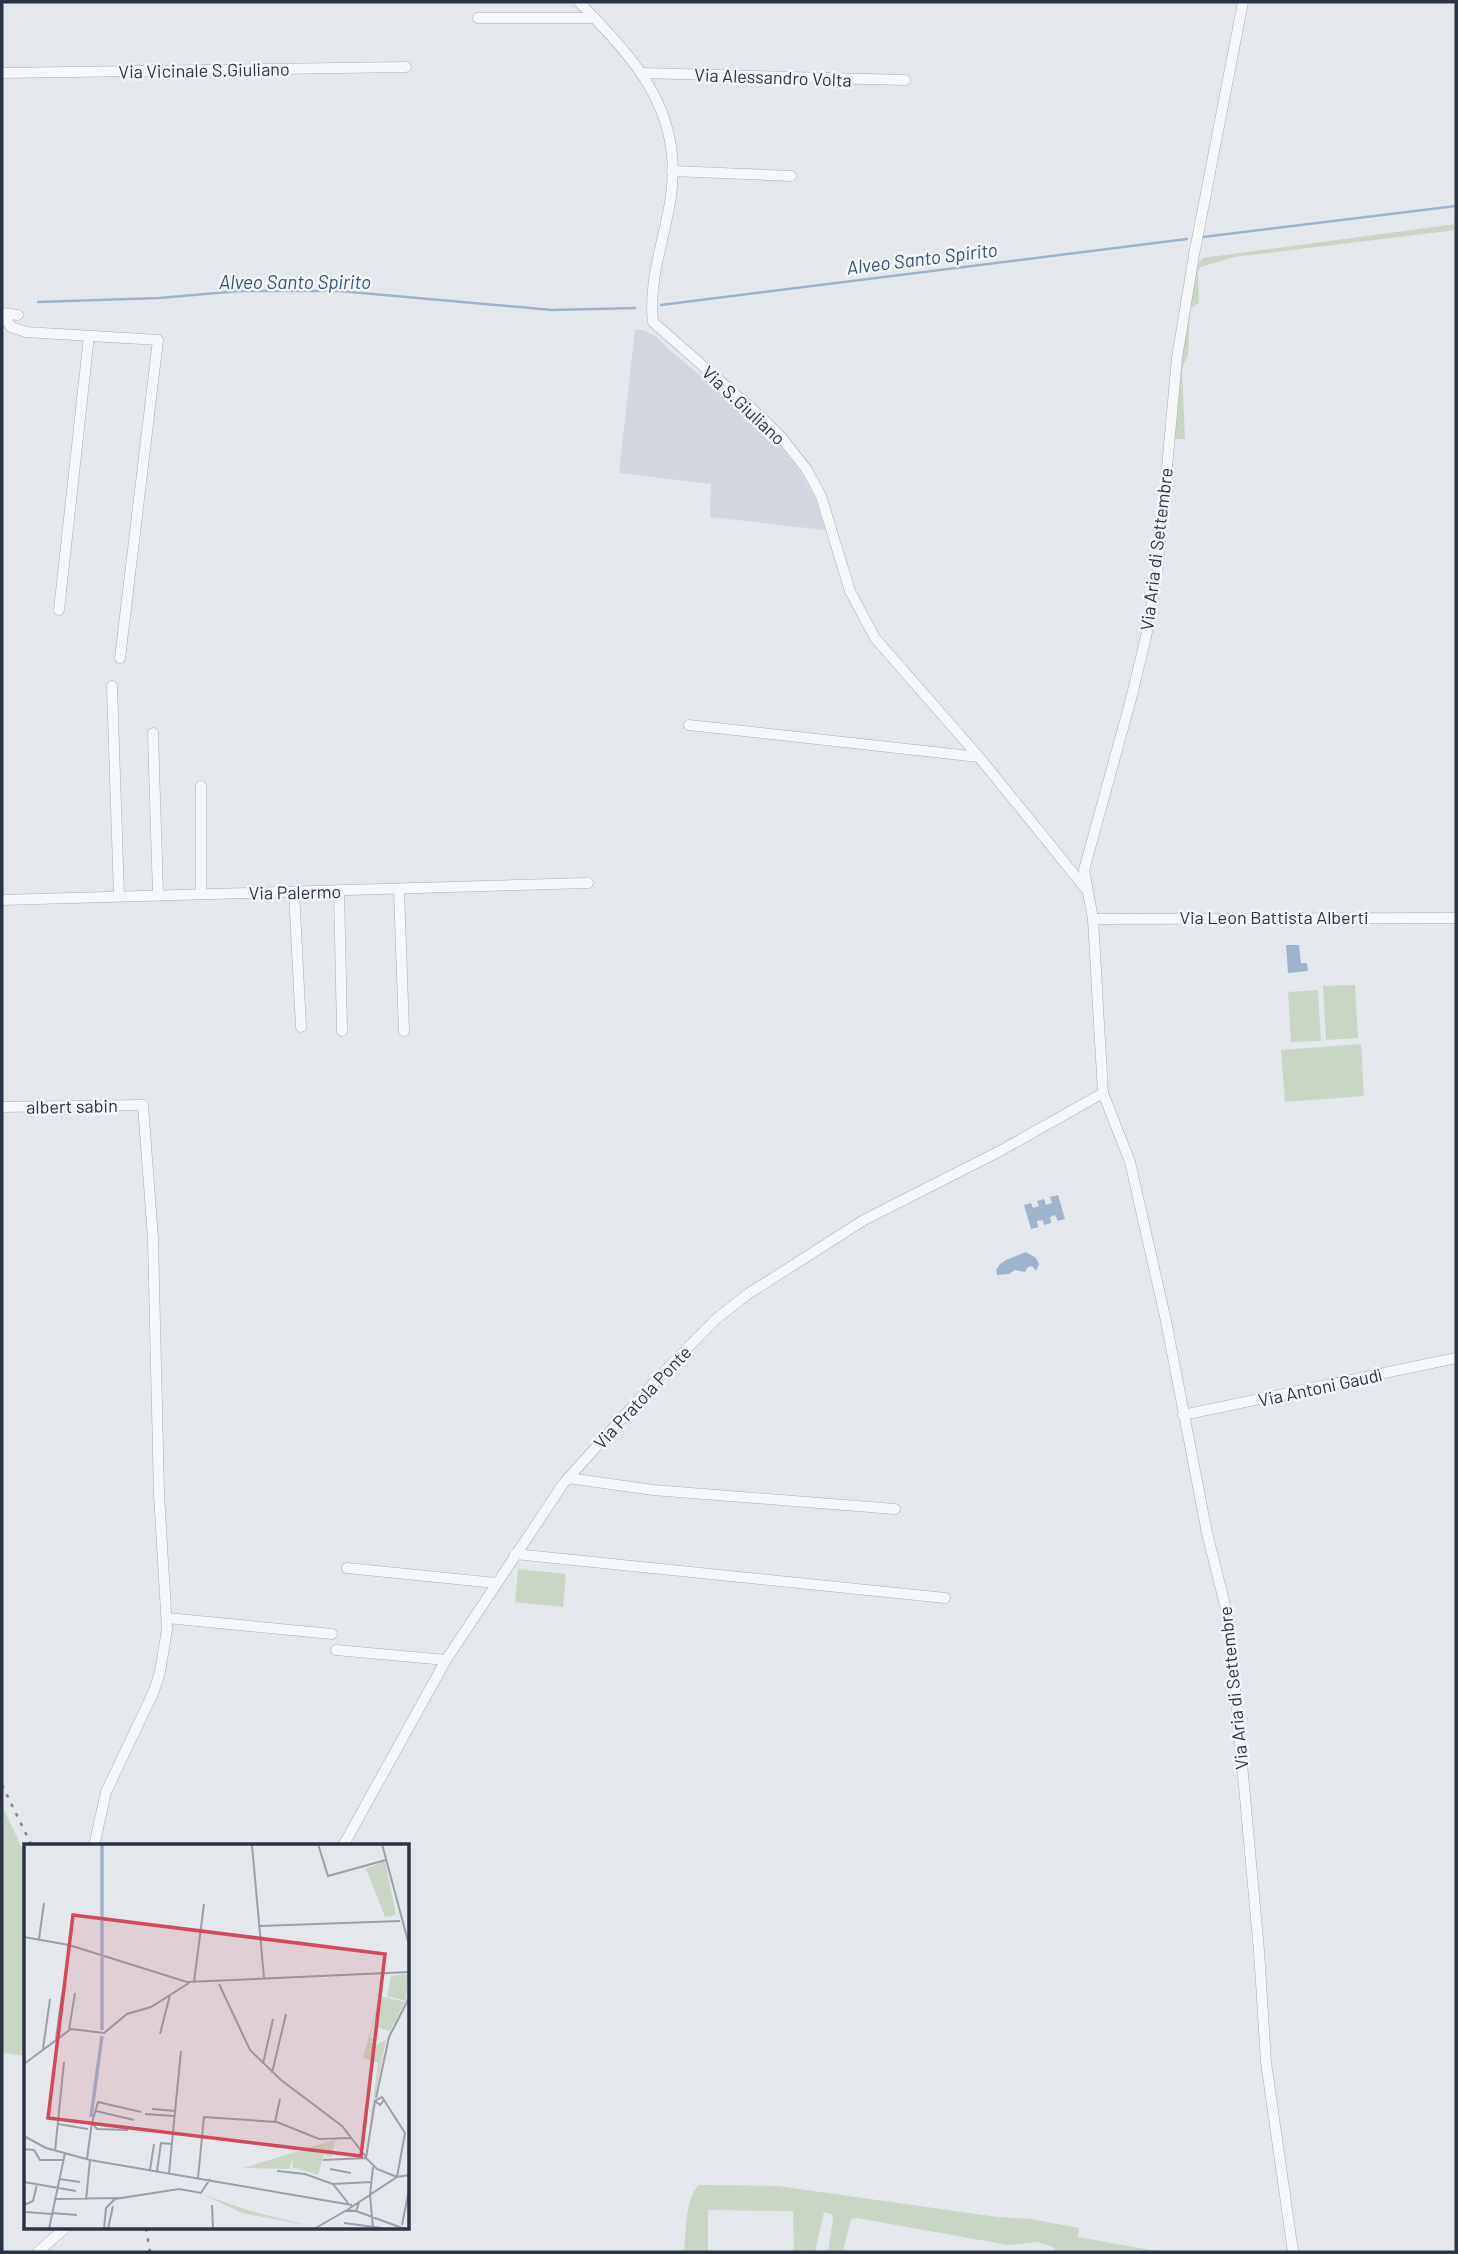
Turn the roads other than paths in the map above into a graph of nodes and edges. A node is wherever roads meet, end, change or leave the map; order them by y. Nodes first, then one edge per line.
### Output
1 (579, 2) edge
2 (1243, 2) edge
3 (478, 18) dead end
4 (595, 18) junction
5 (407, 67) dead end
6 (641, 72) junction
7 (2, 73) edge
8 (905, 80) dead end
9 (672, 171) junction
10 (791, 176) dead end
11 (2, 313) edge
12 (18, 315) dead end
13 (89, 336) junction
14 (59, 610) dead end
15 (120, 657) dead end
16 (113, 686) dead end
17 (689, 725) dead end
18 (153, 733) dead end
19 (979, 757) junction
20 (201, 786) dead end
21 (588, 883) dead end
22 (1086, 889) junction
23 (339, 890) junction
24 (399, 890) junction
25 (294, 892) junction
26 (201, 894) junction
27 (158, 895) junction
28 (119, 896) junction
29 (2, 900) edge
30 (1456, 918) edge
31 (1093, 919) junction
32 (301, 1027) dead end
33 (342, 1031) dead end
34 (404, 1031) dead end
35 (1103, 1093) junction
36 (2, 1107) edge
37 (1456, 1359) edge
38 (1184, 1415) junction
39 (568, 1478) junction
40 (895, 1509) dead end
41 (515, 1554) junction
42 (347, 1568) dead end
43 (496, 1583) junction
44 (945, 1598) dead end
45 (167, 1618) junction
46 (332, 1634) dead end
47 (336, 1650) dead end
48 (446, 1660) junction
49 (94, 1844) edge
50 (344, 1844) edge
51 (63, 2230) edge
52 (38, 2252) edge
53 (1293, 2252) edge

1 - 4 street, Via S.Giuliano
2 - 22 street, Via Aria di Settembre
3 - 4 street
4 - 6 street, Via S.Giuliano
5 - 7 street, Via Vicinale S.Giuliano
6 - 8 street, Via Alessandro Volta
6 - 9 street, Via S.Giuliano
9 - 10 street
9 - 19 street, Via S.Giuliano
11 - 12 street
11 - 13 street
13 - 14 street
13 - 15 street
16 - 28 street
17 - 19 street
18 - 27 street
19 - 22 street, Via S.Giuliano
20 - 26 street
21 - 24 street, Via Palermo
22 - 31 street, Via Aria di Settembre
23 - 24 street, Via Palermo
23 - 25 street, Via Palermo
23 - 33 street
24 - 34 street
25 - 26 street, Via Palermo
25 - 32 street
26 - 27 street, Via Palermo
27 - 28 street, Via Palermo
28 - 29 street, Via Palermo
30 - 31 street, Via Leon Battista Alberti
31 - 35 street, Via Aria di Settembre
35 - 38 street, Via Aria di Settembre
35 - 39 street, Via Pratola Ponte
36 - 45 street, albert sabin
37 - 38 street, Via Antoni Gaudì
38 - 53 street, Via Aria di Settembre
39 - 40 street
39 - 41 street, Via Pratola Ponte
41 - 43 street, Via Pratola Ponte
41 - 44 street
42 - 43 street
43 - 48 street, Via Pratola Ponte
45 - 46 street
45 - 49 street
47 - 48 street
48 - 50 street, Via Pratola Ponte
51 - 52 street

